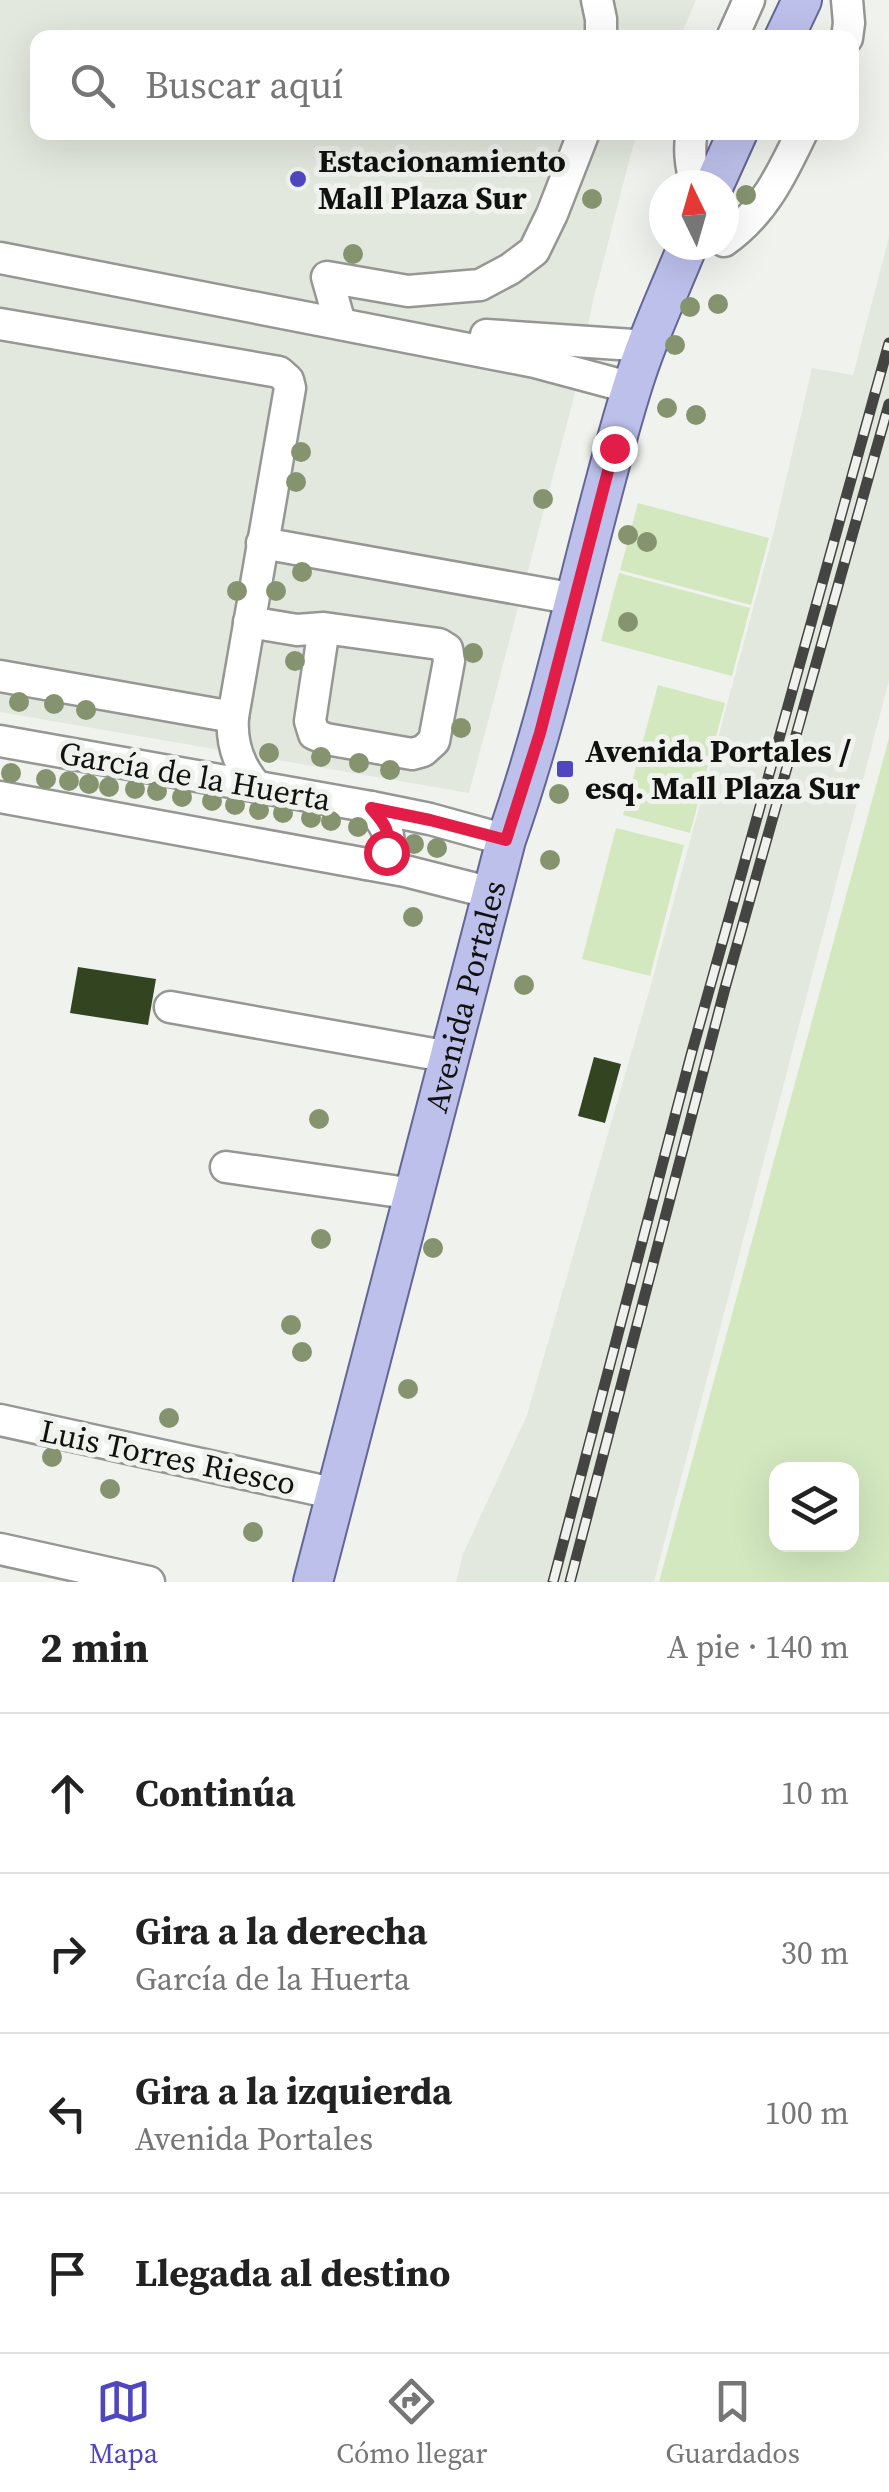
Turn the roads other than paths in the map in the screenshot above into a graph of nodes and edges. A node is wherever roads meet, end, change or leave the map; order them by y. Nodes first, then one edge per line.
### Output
1 (597, 0) edge
2 (750, 0) edge
3 (802, 0) edge
4 (847, 0) edge
5 (600, 30) edge
6 (736, 30) edge
7 (788, 30) edge
8 (848, 30) edge
9 (581, 140) edge
10 (691, 140) edge
11 (734, 140) edge
12 (798, 140) edge
13 (692, 170) edge
14 (721, 170) edge
15 (739, 230) edge
16 (0, 258) edge
17 (682, 260) edge
18 (340, 323) junction
19 (0, 324) edge
20 (398, 334) junction
21 (648, 346) junction
22 (632, 388) junction
23 (262, 543) junction
24 (575, 598) junction
25 (248, 622) junction
26 (324, 628) junction
27 (0, 676) edge
28 (233, 717) junction
29 (0, 741) edge
30 (168, 770) junction
31 (257, 788) junction
32 (0, 797) edge
33 (371, 808) junction
34 (506, 840) junction
35 (366, 864) junction
36 (492, 894) junction
37 (170, 1008) dead end
38 (450, 1057) junction
39 (226, 1167) dead end
40 (414, 1194) junction
41 (0, 1420) edge
42 (336, 1494) junction
43 (0, 1549) edge
44 (149, 1582) edge
45 (313, 1582) edge

1 - 5 street
2 - 6 street
3 - 7 main road
4 - 8 street
9 - 18 street
10 - 13 street
11 - 14 main road
12 - 15 street
16 - 18 street
17 - 21 main road, Avenida Portales
18 - 20 street
19 - 23 street
20 - 21 street
20 - 22 street
21 - 22 main road, Avenida Portales
22 - 24 main road, Avenida Portales
23 - 24 street
23 - 25 street
24 - 34 main road, Avenida Portales
25 - 26 street
25 - 28 street
26 - 26 street
27 - 28 street
28 - 30 street
28 - 31 street
29 - 30 street, García de la Huerta
30 - 31 street, García de la Huerta
31 - 33 street, García de la Huerta
32 - 35 street, García de la Huerta
33 - 34 street, García de la Huerta
33 - 35 street
34 - 36 main road, Avenida Portales
35 - 36 street, García de la Huerta
36 - 38 main road, Avenida Portales
37 - 38 street
38 - 40 main road, Avenida Portales
39 - 40 street
40 - 42 main road, Avenida Portales
41 - 42 street, Luis Torres Riesco
42 - 45 main road, Avenida Portales
43 - 44 street

